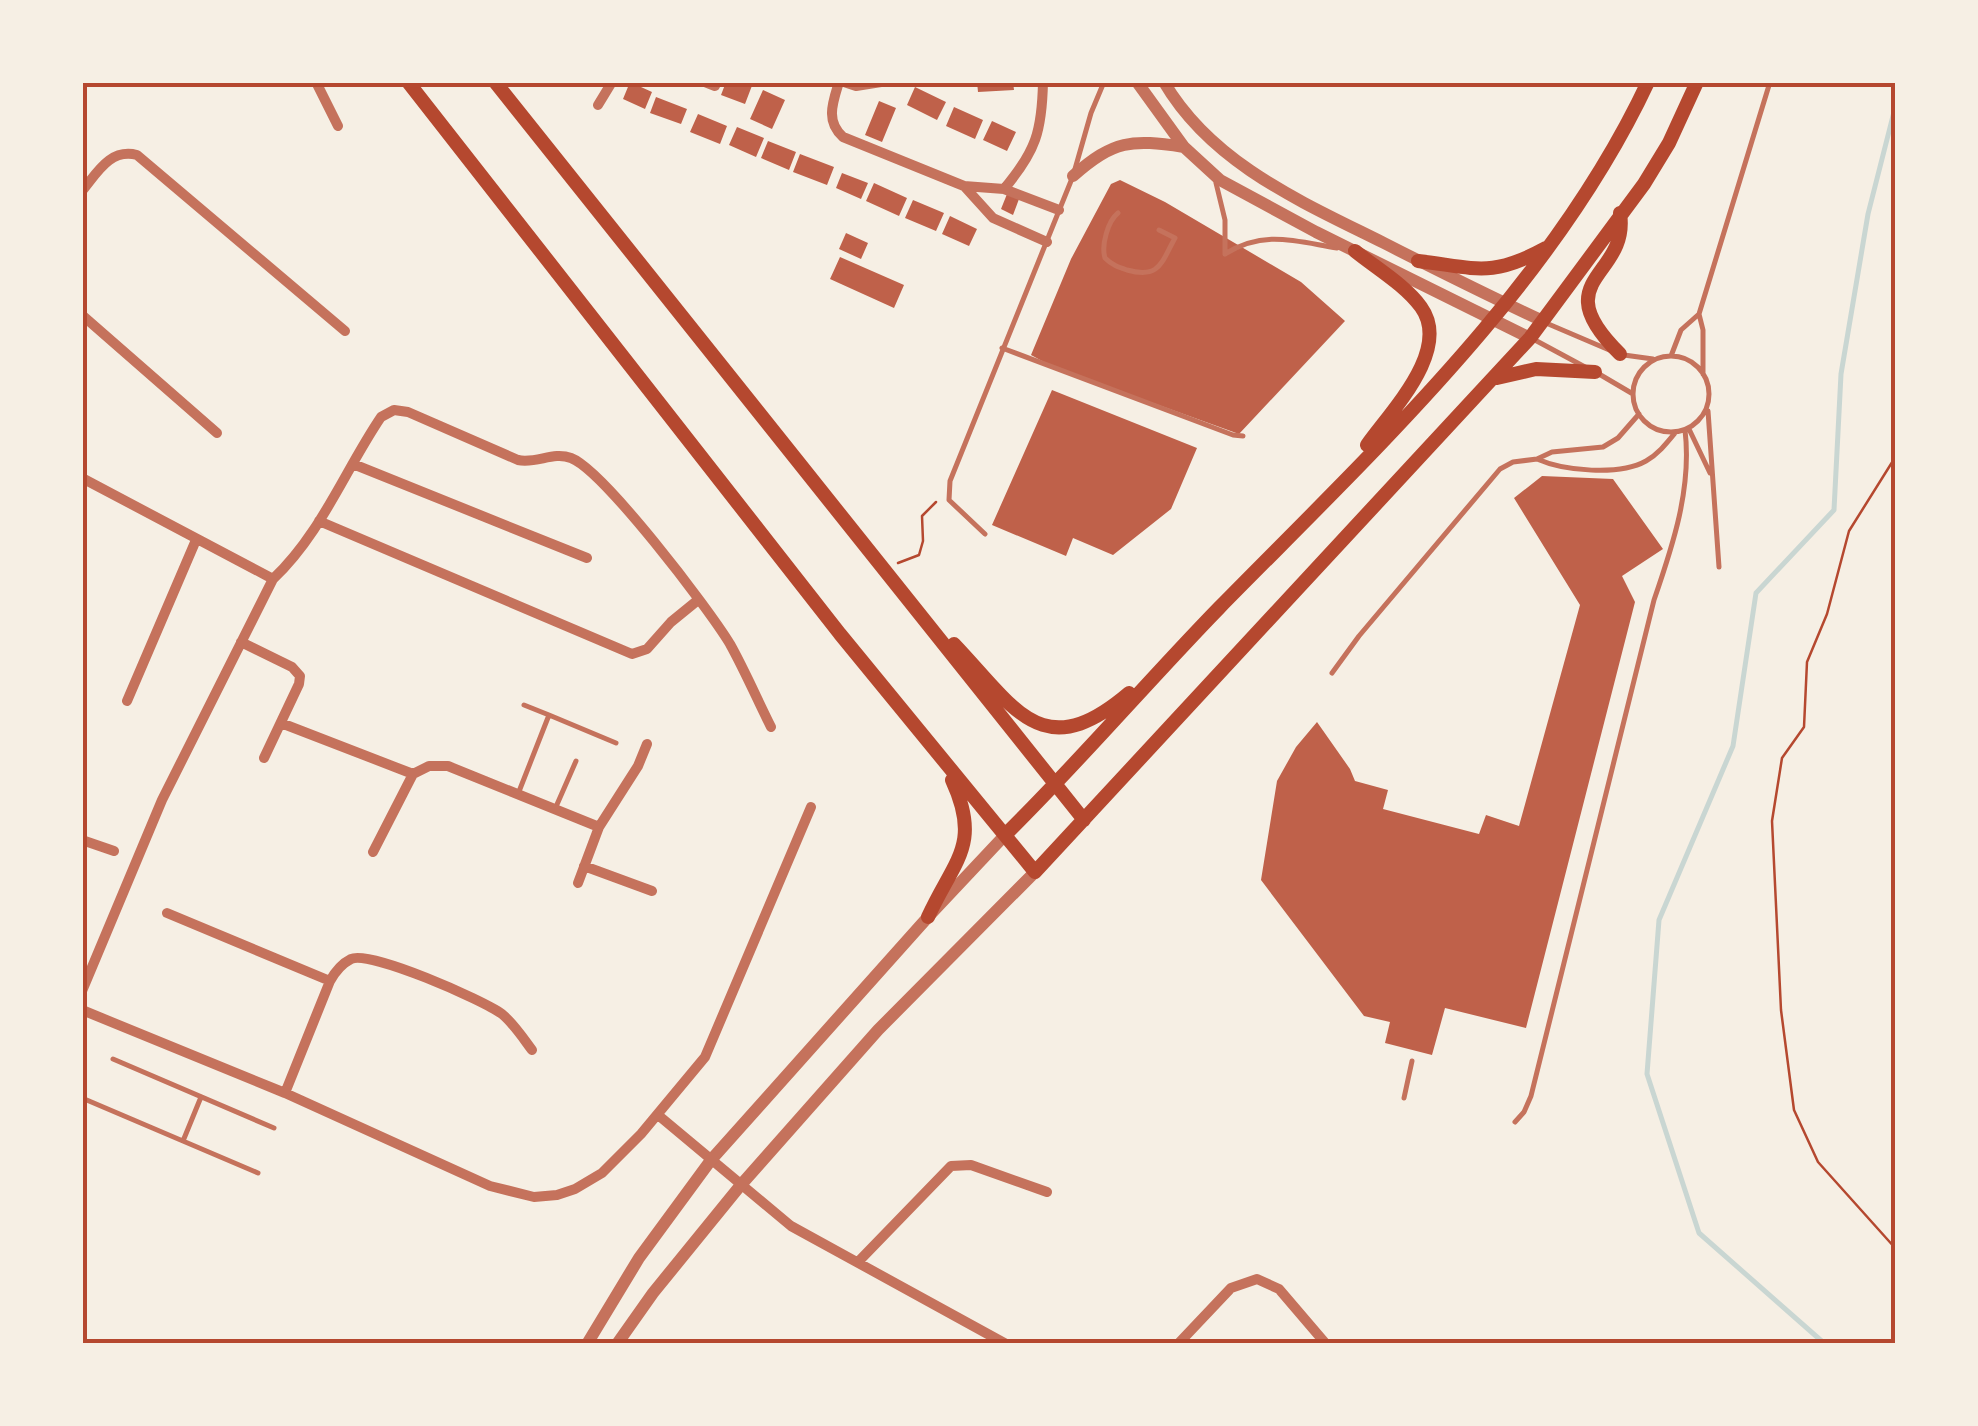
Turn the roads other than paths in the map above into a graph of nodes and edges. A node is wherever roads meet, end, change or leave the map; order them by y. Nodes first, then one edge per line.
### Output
1 (316, 82) edge
2 (408, 82) edge
3 (495, 82) edge
4 (612, 82) edge
5 (842, 82) edge
6 (881, 82) edge
7 (1043, 82) edge
8 (1104, 82) edge
9 (1138, 82) edge
10 (1164, 82) edge
11 (1648, 82) edge
12 (1697, 82) edge
13 (1770, 82) edge
14 (598, 105) dead end
15 (338, 126) dead end
16 (1184, 147) junction
17 (1213, 174) junction
18 (1073, 176) junction
19 (964, 186) junction
20 (1004, 189) junction
21 (82, 191) edge
22 (1059, 210) junction
23 (1118, 213) dead end
24 (1620, 213) junction
25 (1159, 230) dead end
26 (1047, 242) junction
27 (1552, 245) junction
28 (1354, 250) junction
29 (1418, 260) junction
30 (1506, 304) junction
31 (1699, 314) junction
32 (82, 316) edge
33 (1494, 319) junction
34 (1543, 321) junction
35 (345, 331) dead end
36 (1530, 338) junction
37 (1002, 348) junction
38 (1620, 354) junction
39 (1671, 357) junction
40 (1656, 360) junction
41 (1594, 372) junction
42 (1703, 374) junction
43 (1491, 380) junction
44 (1634, 394) junction
45 (1707, 407) junction
46 (1640, 414) junction
47 (1687, 429) junction
48 (1676, 432) junction
49 (217, 433) dead end
50 (1243, 436) dead end
51 (1537, 458) junction
52 (353, 464) junction
53 (1712, 476) junction
54 (82, 478) edge
55 (1335, 490) junction
56 (319, 521) junction
57 (985, 534) dead end
58 (196, 540) junction
59 (587, 558) dead end
60 (1719, 567) dead end
61 (273, 579) junction
62 (896, 581) junction
63 (698, 600) junction
64 (241, 642) junction
65 (1170, 658) junction
66 (1332, 673) dead end
67 (126, 702) dead end
68 (524, 704) dead end
69 (549, 715) junction
70 (281, 723) junction
71 (771, 727) dead end
72 (616, 743) dead end
73 (647, 744) dead end
74 (264, 758) dead end
75 (576, 760) dead end
76 (943, 762) junction
77 (412, 774) junction
78 (1054, 786) junction
79 (518, 794) junction
80 (811, 807) dead end
81 (555, 809) junction
82 (1084, 820) junction
83 (599, 827) junction
84 (1006, 834) junction
85 (82, 840) edge
86 (114, 852) dead end
87 (373, 852) dead end
88 (584, 866) junction
89 (1035, 872) junction
90 (578, 884) dead end
91 (652, 891) dead end
92 (167, 913) dead end
93 (928, 917) junction
94 (330, 981) junction
95 (82, 991) edge
96 (82, 1010) edge
97 (532, 1050) dead end
98 (112, 1059) dead end
99 (1412, 1060) dead end
100 (285, 1092) junction
101 (201, 1097) junction
102 (82, 1098) edge
103 (1404, 1098) dead end
104 (658, 1114) junction
105 (1515, 1122) dead end
106 (274, 1128) dead end
107 (183, 1141) junction
108 (711, 1160) junction
109 (258, 1172) dead end
110 (740, 1186) junction
111 (1047, 1192) dead end
112 (858, 1262) junction
113 (587, 1344) edge
114 (617, 1344) edge
115 (1006, 1344) edge
116 (1178, 1344) edge
117 (1326, 1344) edge

1 - 15 street
2 - 76 main road
3 - 62 main road
4 - 14 street
5 - 6 street
5 - 19 street
7 - 20 street
8 - 18 lane
9 - 16 street
10 - 29 street
11 - 27 main road
12 - 24 main road
13 - 31 lane
16 - 17 street
16 - 18 street
17 - 28 street
17 - 28 lane
18 - 22 lane
19 - 20 street
19 - 26 street
20 - 22 street
21 - 35 street
22 - 26 lane
23 - 25 lane
24 - 34 main road
24 - 38 main road
26 - 37 lane
27 - 29 main road
27 - 30 main road
28 - 33 street
28 - 55 main road
29 - 30 street
30 - 33 main road
30 - 34 street
31 - 39 lane
31 - 42 lane
32 - 49 street
33 - 36 street
33 - 55 main road
34 - 36 main road
34 - 38 lane
36 - 41 lane
36 - 43 main road
37 - 50 lane
37 - 57 lane
38 - 40 lane
39 - 40 lane
39 - 42 lane
40 - 44 lane
41 - 43 main road
41 - 44 lane
42 - 45 lane
43 - 82 main road
44 - 46 lane
45 - 47 lane
45 - 53 lane
46 - 48 lane
46 - 51 lane
47 - 48 lane
47 - 53 lane
47 - 105 lane
48 - 51 lane
51 - 66 lane
52 - 56 street
52 - 59 street
52 - 63 street
53 - 60 lane
54 - 58 street
55 - 65 main road
56 - 61 street
56 - 63 street
58 - 61 street
58 - 67 street
61 - 64 street
62 - 65 main road
62 - 78 main road
63 - 71 street
64 - 70 street
64 - 95 street
65 - 78 main road
68 - 69 lane
69 - 72 lane
69 - 79 lane
70 - 74 street
70 - 77 street
73 - 83 street
75 - 81 lane
76 - 84 main road
76 - 93 main road
77 - 79 street
77 - 87 street
78 - 82 main road
78 - 84 main road
79 - 81 street
80 - 104 street
81 - 83 street
82 - 89 main road
83 - 88 street
84 - 89 main road
84 - 93 street
85 - 86 street
88 - 90 street
88 - 91 street
89 - 110 street
92 - 94 street
93 - 108 street
94 - 97 street
94 - 100 street
96 - 100 street
98 - 101 lane
99 - 103 lane
100 - 104 street
101 - 106 lane
101 - 107 lane
102 - 107 lane
104 - 108 street
107 - 109 lane
108 - 110 street
108 - 113 street
110 - 112 street
110 - 114 street
111 - 112 street
112 - 115 street
116 - 117 street

